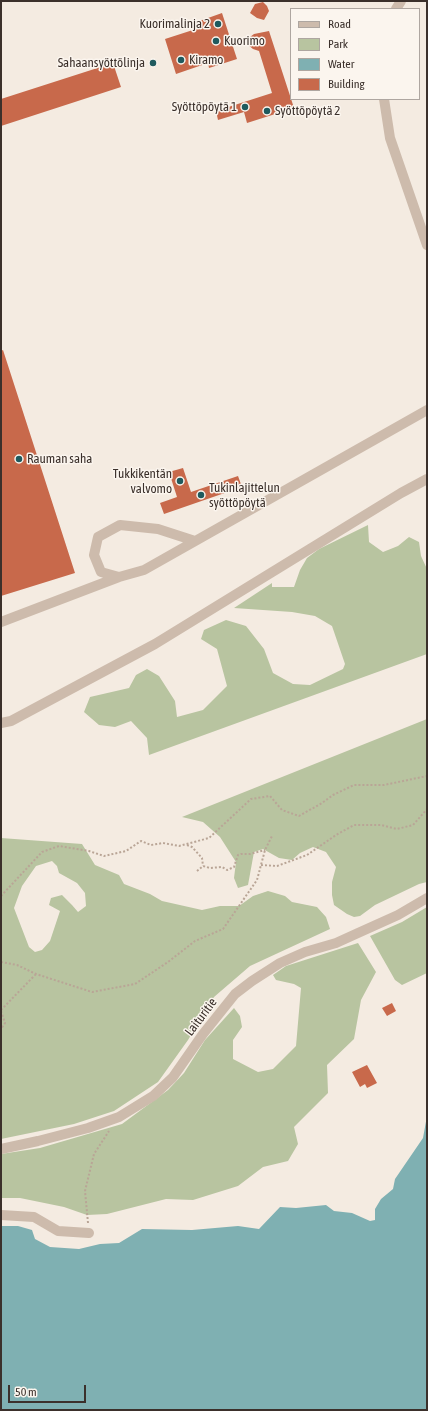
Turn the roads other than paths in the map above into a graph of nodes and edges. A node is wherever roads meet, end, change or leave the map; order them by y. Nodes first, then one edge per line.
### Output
1 (384, 100) edge
2 (427, 245) edge
3 (427, 410) edge
4 (427, 479) edge
5 (195, 541) junction
6 (119, 577) junction
7 (1, 622) edge
8 (1, 724) edge
9 (427, 898) edge
10 (1, 1149) edge
11 (1, 1215) edge
12 (89, 1233) road end

1 - 2 street
3 - 5 street
4 - 8 street
5 - 6 street
5 - 6 street
6 - 7 street
9 - 10 street, Laituritie
11 - 12 street

